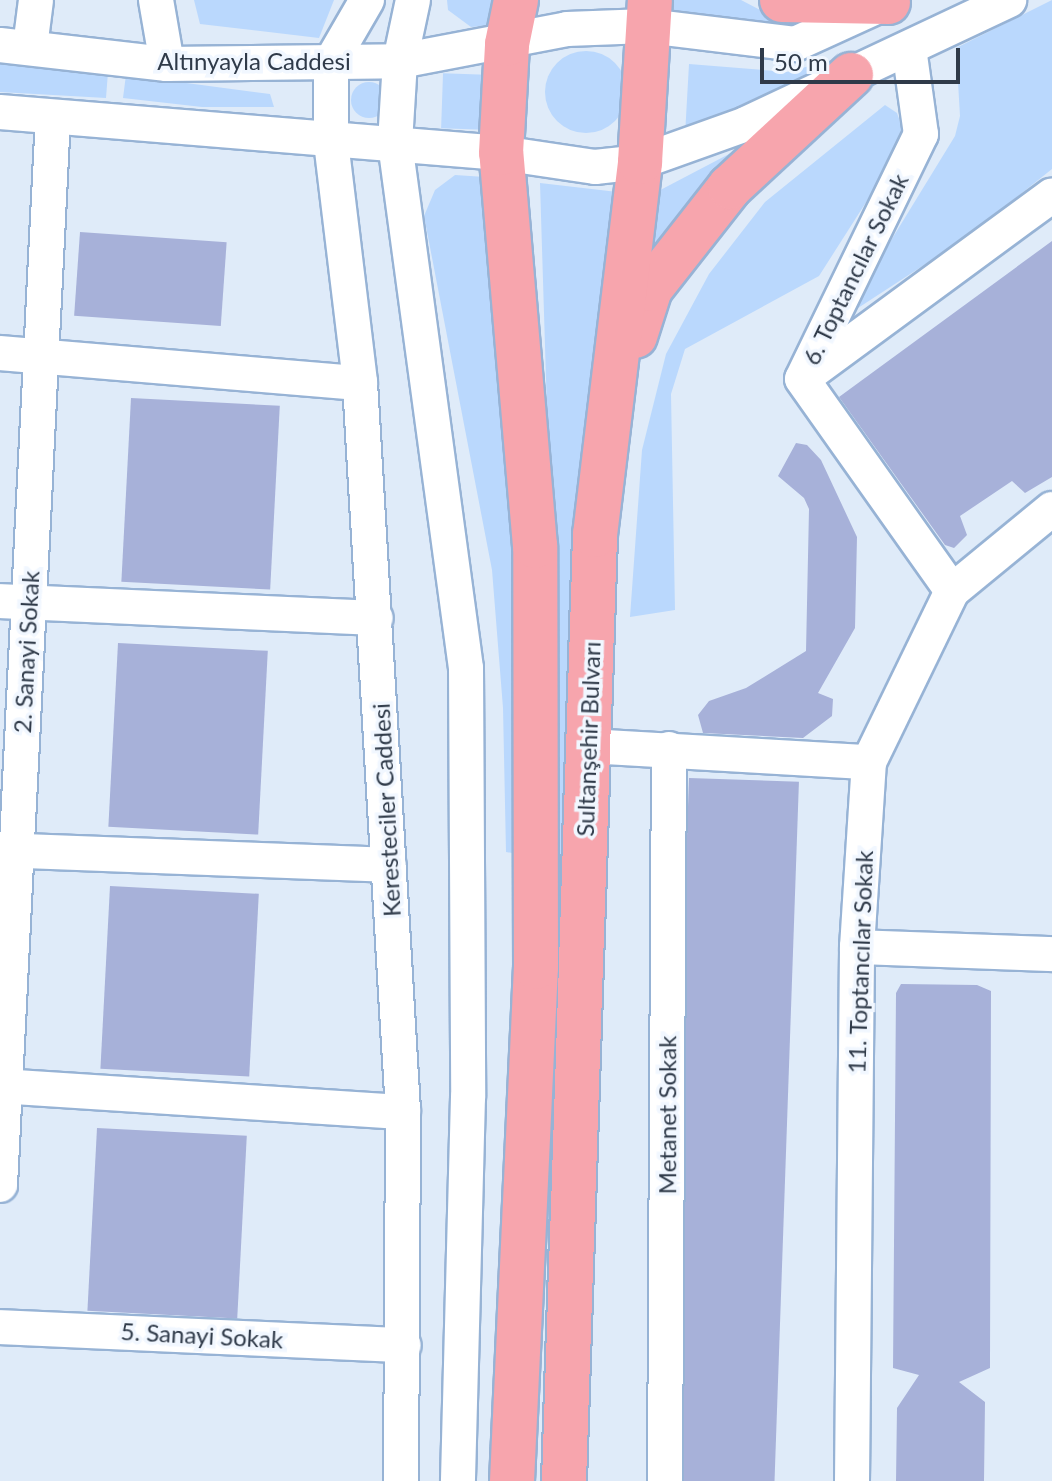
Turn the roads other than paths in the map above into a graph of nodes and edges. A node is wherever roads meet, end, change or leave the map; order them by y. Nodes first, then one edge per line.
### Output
1 (36, 0) edge
2 (156, 0) edge
3 (367, 0) edge
4 (413, 0) edge
5 (516, 0) edge
6 (782, 0) edge
7 (1009, 0) edge
8 (890, 1) edge
9 (648, 13) edge
10 (507, 44) junction
11 (15, 46) edge
12 (909, 48) junction
13 (400, 61) junction
14 (331, 62) junction
15 (167, 64) junction
16 (851, 75) junction
17 (0, 112) edge
18 (53, 118) junction
19 (331, 142) junction
20 (395, 143) junction
21 (501, 153) junction
22 (640, 162) junction
23 (1052, 195) edge
24 (0, 353) edge
25 (41, 356) junction
26 (802, 379) junction
27 (360, 383) junction
28 (609, 419) junction
29 (1052, 509) edge
30 (952, 591) junction
31 (14, 602) edge
32 (376, 618) junction
33 (588, 746) junction
34 (669, 749) junction
35 (869, 762) junction
36 (8, 850) edge
37 (389, 865) junction
38 (857, 947) junction
39 (1052, 954) edge
40 (2, 1086) edge
41 (403, 1112) junction
42 (0, 1185) edge
43 (0, 1327) edge
44 (404, 1345) junction
45 (401, 1481) edge
46 (458, 1481) edge
47 (512, 1481) edge
48 (564, 1481) edge
49 (665, 1481) edge
50 (852, 1481) edge

1 - 11 street
2 - 15 street
3 - 14 street
4 - 13 street
5 - 10 highway, Sultanşehir Bulvarı
6 - 8 highway
7 - 12 street
8 - 9 street, Altınyayla Caddesi
9 - 10 street, Altınyayla Caddesi
9 - 22 highway, Sultanşehir Bulvarı
10 - 13 street, Altınyayla Caddesi
10 - 21 highway, Sultanşehir Bulvarı
11 - 15 street, Altınyayla Caddesi
12 - 16 street
12 - 26 street, 6. Toptancılar Sokak
13 - 14 street, Altınyayla Caddesi
13 - 20 street
14 - 15 street, Altınyayla Caddesi
14 - 19 street, Keresteciler Caddesi
16 - 22 street
16 - 28 highway
17 - 18 street
18 - 19 street
18 - 25 street, 2. Sanayi Sokak
19 - 20 street
19 - 27 street, Keresteciler Caddesi
20 - 21 street
20 - 46 street
21 - 22 street
21 - 47 highway, Sultanşehir Bulvarı
22 - 28 highway, Sultanşehir Bulvarı
23 - 26 street
24 - 25 street
25 - 27 street
25 - 31 street, 2. Sanayi Sokak
26 - 30 street, 6. Toptancılar Sokak
27 - 32 street, Keresteciler Caddesi
28 - 33 highway, Sultanşehir Bulvarı
29 - 30 street, 11. Toptancılar Sokak
30 - 35 street, 11. Toptancılar Sokak
31 - 32 street
31 - 36 street, 2. Sanayi Sokak
32 - 37 street, Keresteciler Caddesi
33 - 34 street
33 - 48 highway, Sultanşehir Bulvarı
34 - 35 street
34 - 49 street, Metanet Sokak
35 - 38 street, 11. Toptancılar Sokak
36 - 37 street
36 - 40 street, 2. Sanayi Sokak
37 - 41 street, Keresteciler Caddesi
38 - 39 street
38 - 50 street, 11. Toptancılar Sokak
40 - 41 street
40 - 42 street, 2. Sanayi Sokak
41 - 44 street, Keresteciler Caddesi
43 - 44 street, 5. Sanayi Sokak
44 - 45 street, Keresteciler Caddesi

